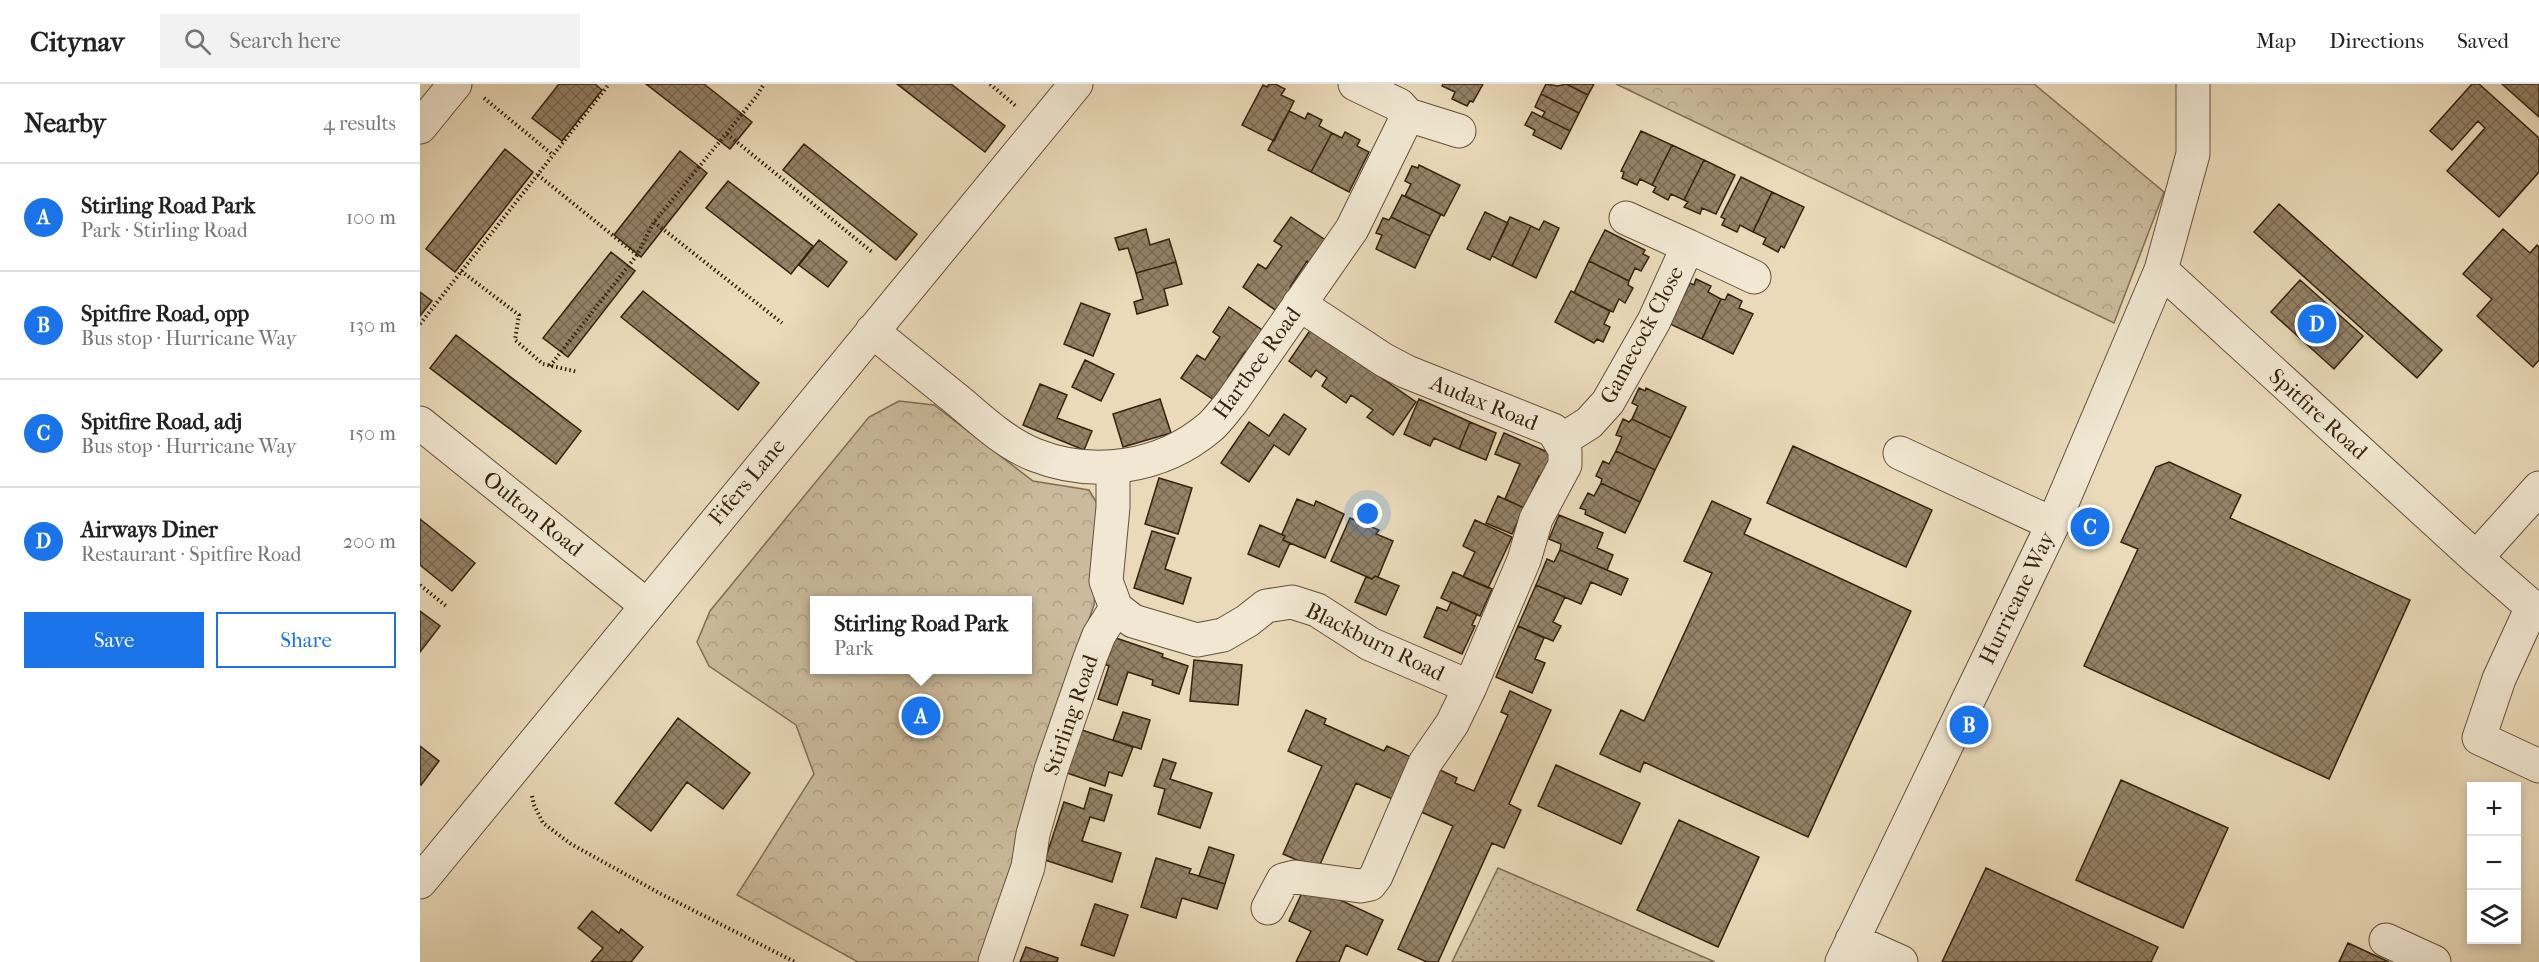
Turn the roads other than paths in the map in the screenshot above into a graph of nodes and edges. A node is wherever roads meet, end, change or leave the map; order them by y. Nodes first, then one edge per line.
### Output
1 (1076, 84) edge
2 (1355, 84) edge
3 (2193, 84) edge
4 (465, 88) edge
5 (1408, 115) junction
6 (420, 127) edge
7 (1459, 131) dead end
8 (1626, 218) dead end
9 (1688, 246) junction
10 (2161, 270) junction
11 (1754, 277) dead end
12 (1299, 304) junction
13 (872, 332) junction
14 (420, 423) edge
15 (1562, 440) junction
16 (1900, 453) dead end
17 (1113, 468) junction
18 (2539, 488) edge
19 (2053, 524) junction
20 (2476, 558) junction
21 (646, 605) junction
22 (1116, 608) junction
23 (2536, 610) edge
24 (1470, 687) junction
25 (2539, 766) edge
26 (420, 882) edge
27 (1268, 908) dead end
28 (2386, 940) dead end
29 (1847, 951) edge
30 (995, 962) edge
31 (1901, 962) edge
32 (2434, 962) edge

1 - 13 street, Fifers Lane
2 - 5 street
3 - 10 street, Hurricane Way
4 - 6 street
5 - 7 street
5 - 12 street, Hartbee Road
8 - 9 street, Gamecock Close
9 - 11 street, Gamecock Close
9 - 15 street, Gamecock Close
10 - 19 street, Hurricane Way
10 - 20 street, Spitfire Road
12 - 15 street, Audax Road
12 - 17 street, Hartbee Road
13 - 17 street, Hartbee Road
13 - 21 street, Fifers Lane
14 - 21 street, Oulton Road
15 - 24 street, Audax Road
16 - 19 street
17 - 22 street
18 - 20 street
19 - 29 street, Hurricane Way
20 - 23 street, Spitfire Road
21 - 26 street, Fifers Lane
22 - 24 street, Blackburn Road
22 - 30 street, Stirling Road
23 - 25 street
24 - 27 street, Audax Road
28 - 32 street
29 - 31 street

